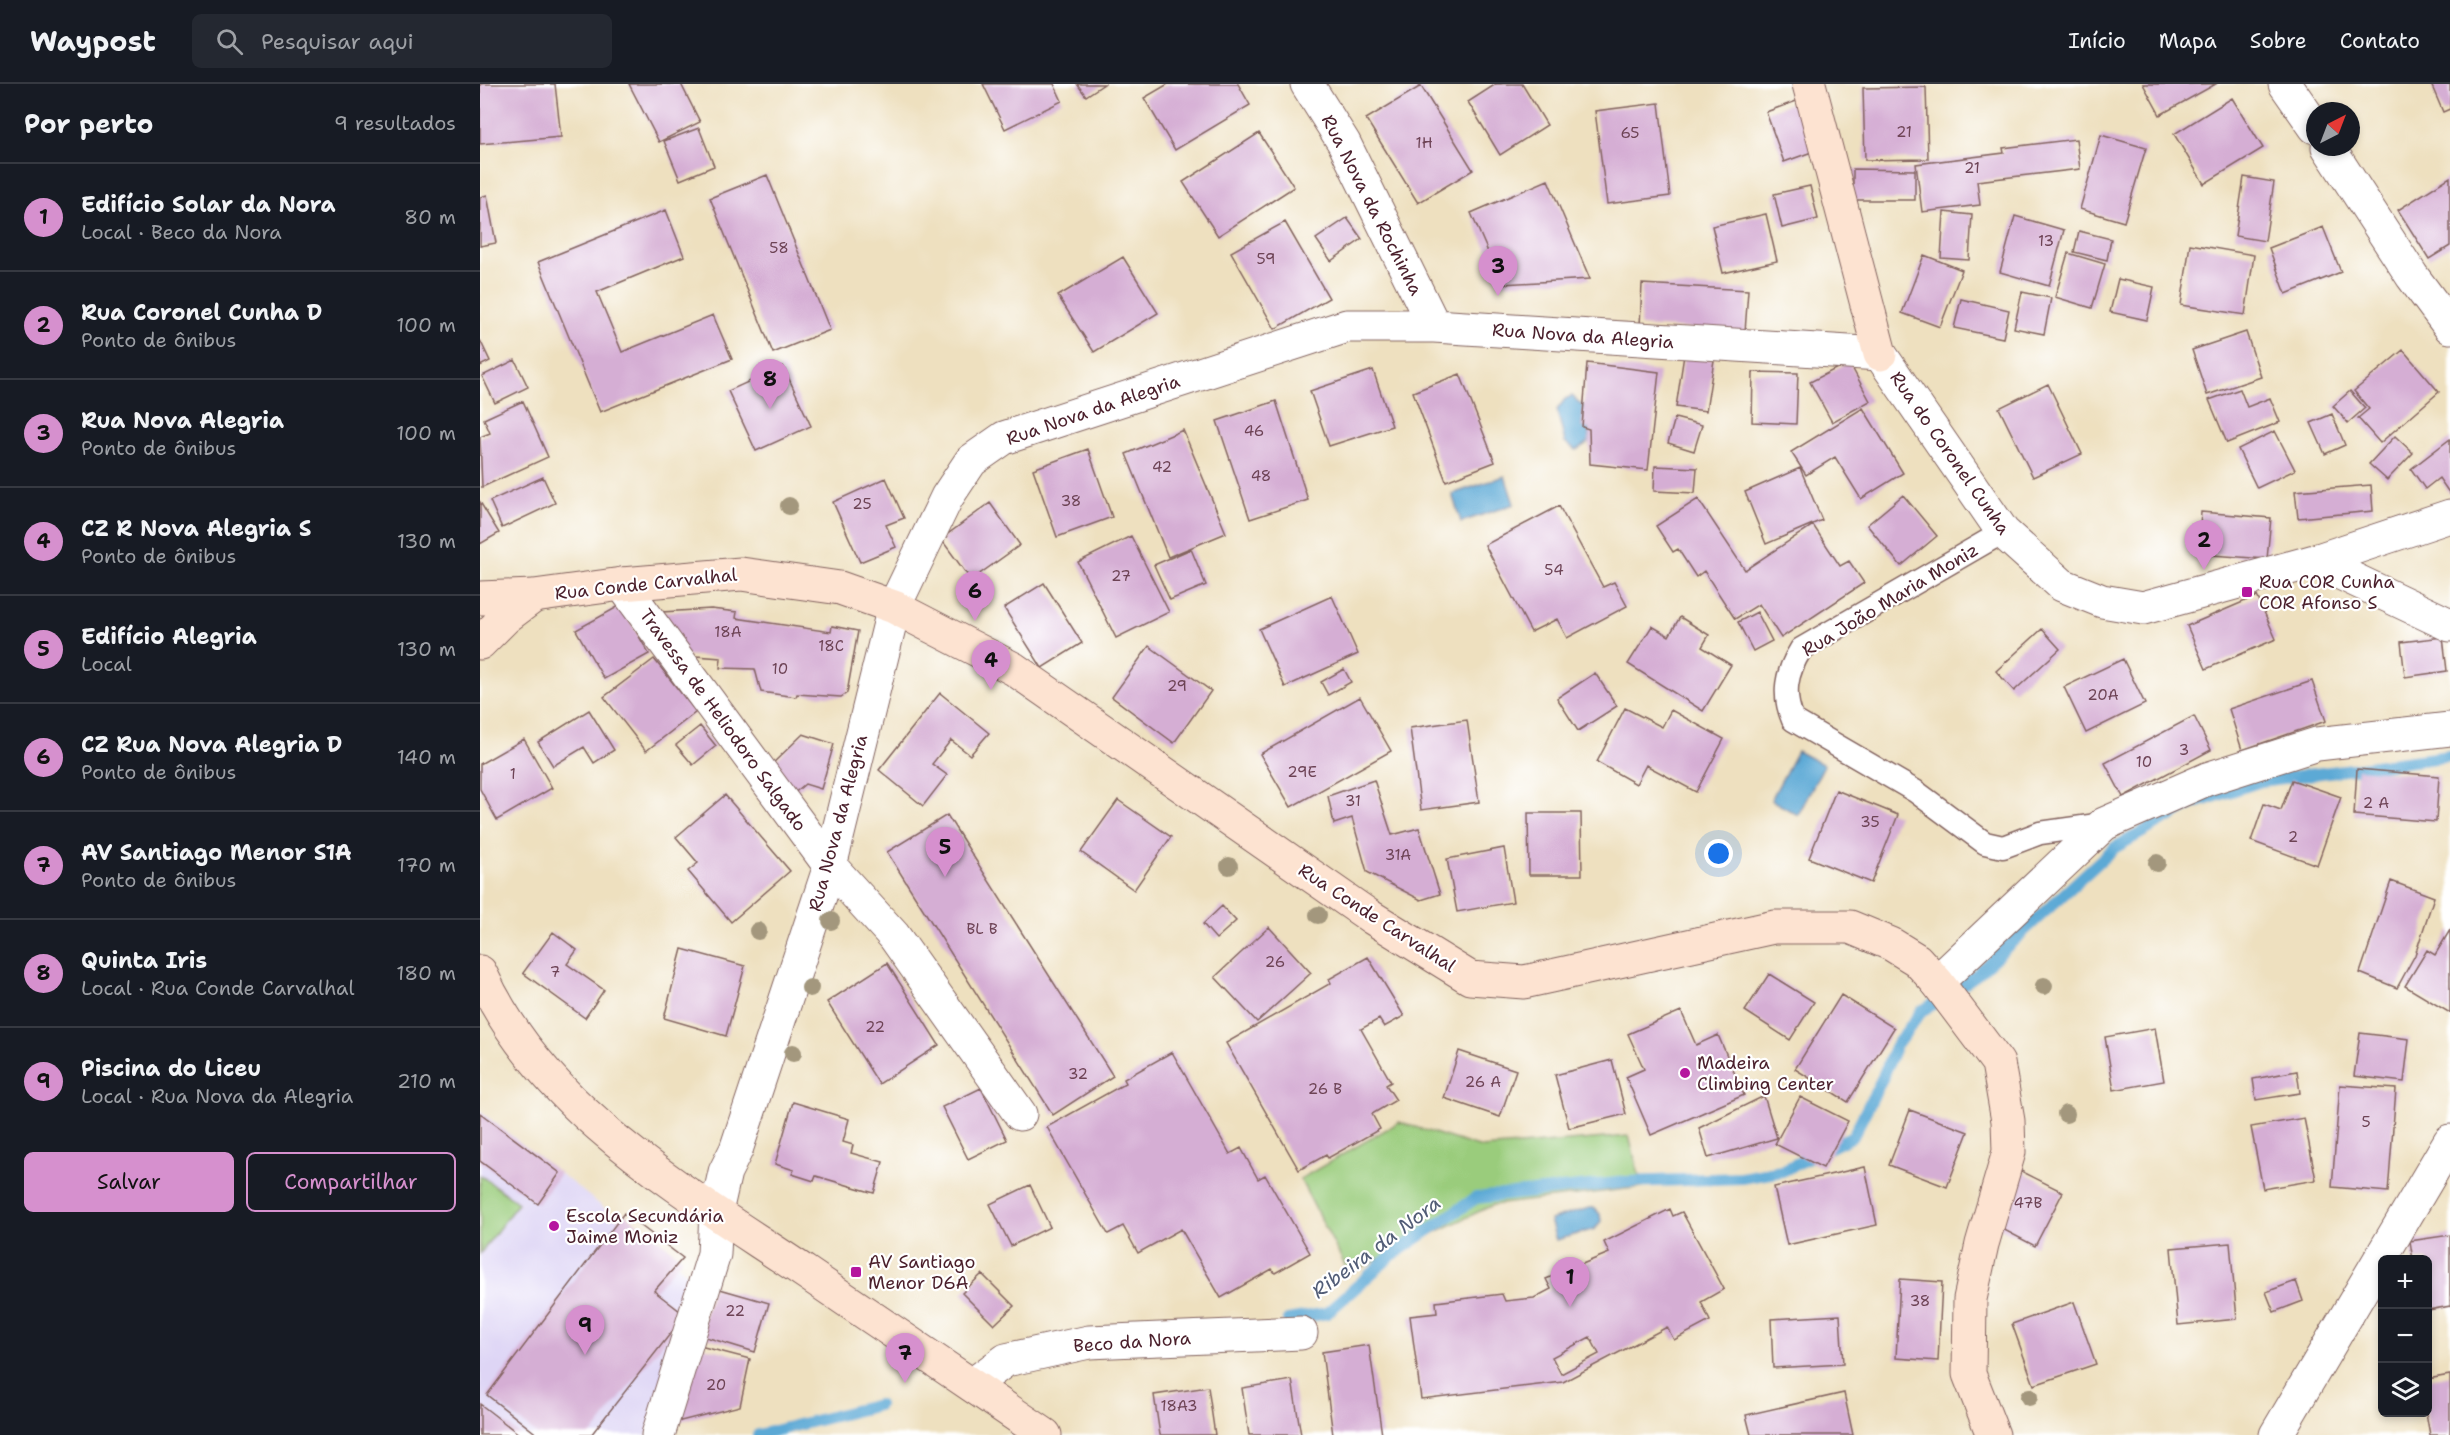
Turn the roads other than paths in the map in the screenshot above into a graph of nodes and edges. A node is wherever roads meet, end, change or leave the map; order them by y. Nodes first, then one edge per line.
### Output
1 (1307, 84) edge
2 (1809, 84) edge
3 (2285, 84) edge
4 (2306, 114) edge
5 (2334, 156) edge
6 (1434, 326) junction
7 (2450, 327) edge
8 (1880, 354) junction
9 (2450, 516) edge
10 (2003, 532) junction
11 (2315, 561) junction
12 (622, 584) junction
13 (534, 596) junction
14 (480, 598) edge
15 (894, 607) junction
16 (2450, 625) edge
17 (480, 643) edge
18 (2450, 729) edge
19 (2104, 824) junction
20 (830, 866) junction
21 (480, 972) edge
22 (1937, 981) junction
23 (1020, 1114) dead end
24 (2450, 1141) edge
25 (716, 1212) junction
26 (1301, 1333) dead end
27 (972, 1385) junction
28 (658, 1435) edge
29 (1045, 1435) edge
30 (1993, 1435) edge
31 (2276, 1435) edge

1 - 6 street, Rua Nova da Rochinha
2 - 8 street, Rua do Coronel Cunha
3 - 4 street
5 - 7 street
6 - 8 street, Rua Nova da Alegria
6 - 15 street, Rua Nova da Alegria
8 - 10 street, Rua do Coronel Cunha
9 - 11 street, Rua do Coronel Cunha
10 - 11 street, Rua do Coronel Cunha
10 - 19 lane, Rua João Maria Moniz
11 - 16 street
12 - 13 street, Rua Conde Carvalhal
12 - 15 street, Rua Conde Carvalhal
12 - 20 street, Travessa de Heliodoro Salgado
13 - 14 street, Rua Conde Carvalhal
13 - 17 street, Rua Conde Carvalhal
15 - 20 street, Rua Nova da Alegria
15 - 22 street, Rua Conde Carvalhal
18 - 19 street
19 - 22 street
20 - 23 street, Travessa de Heliodoro Salgado
20 - 25 street, Rua Nova da Alegria
21 - 25 street
22 - 30 street, Rua Conde Carvalhal
24 - 31 street
25 - 27 street
25 - 28 street, Rua Nova da Alegria
26 - 27 street, Beco da Nora
27 - 29 street

